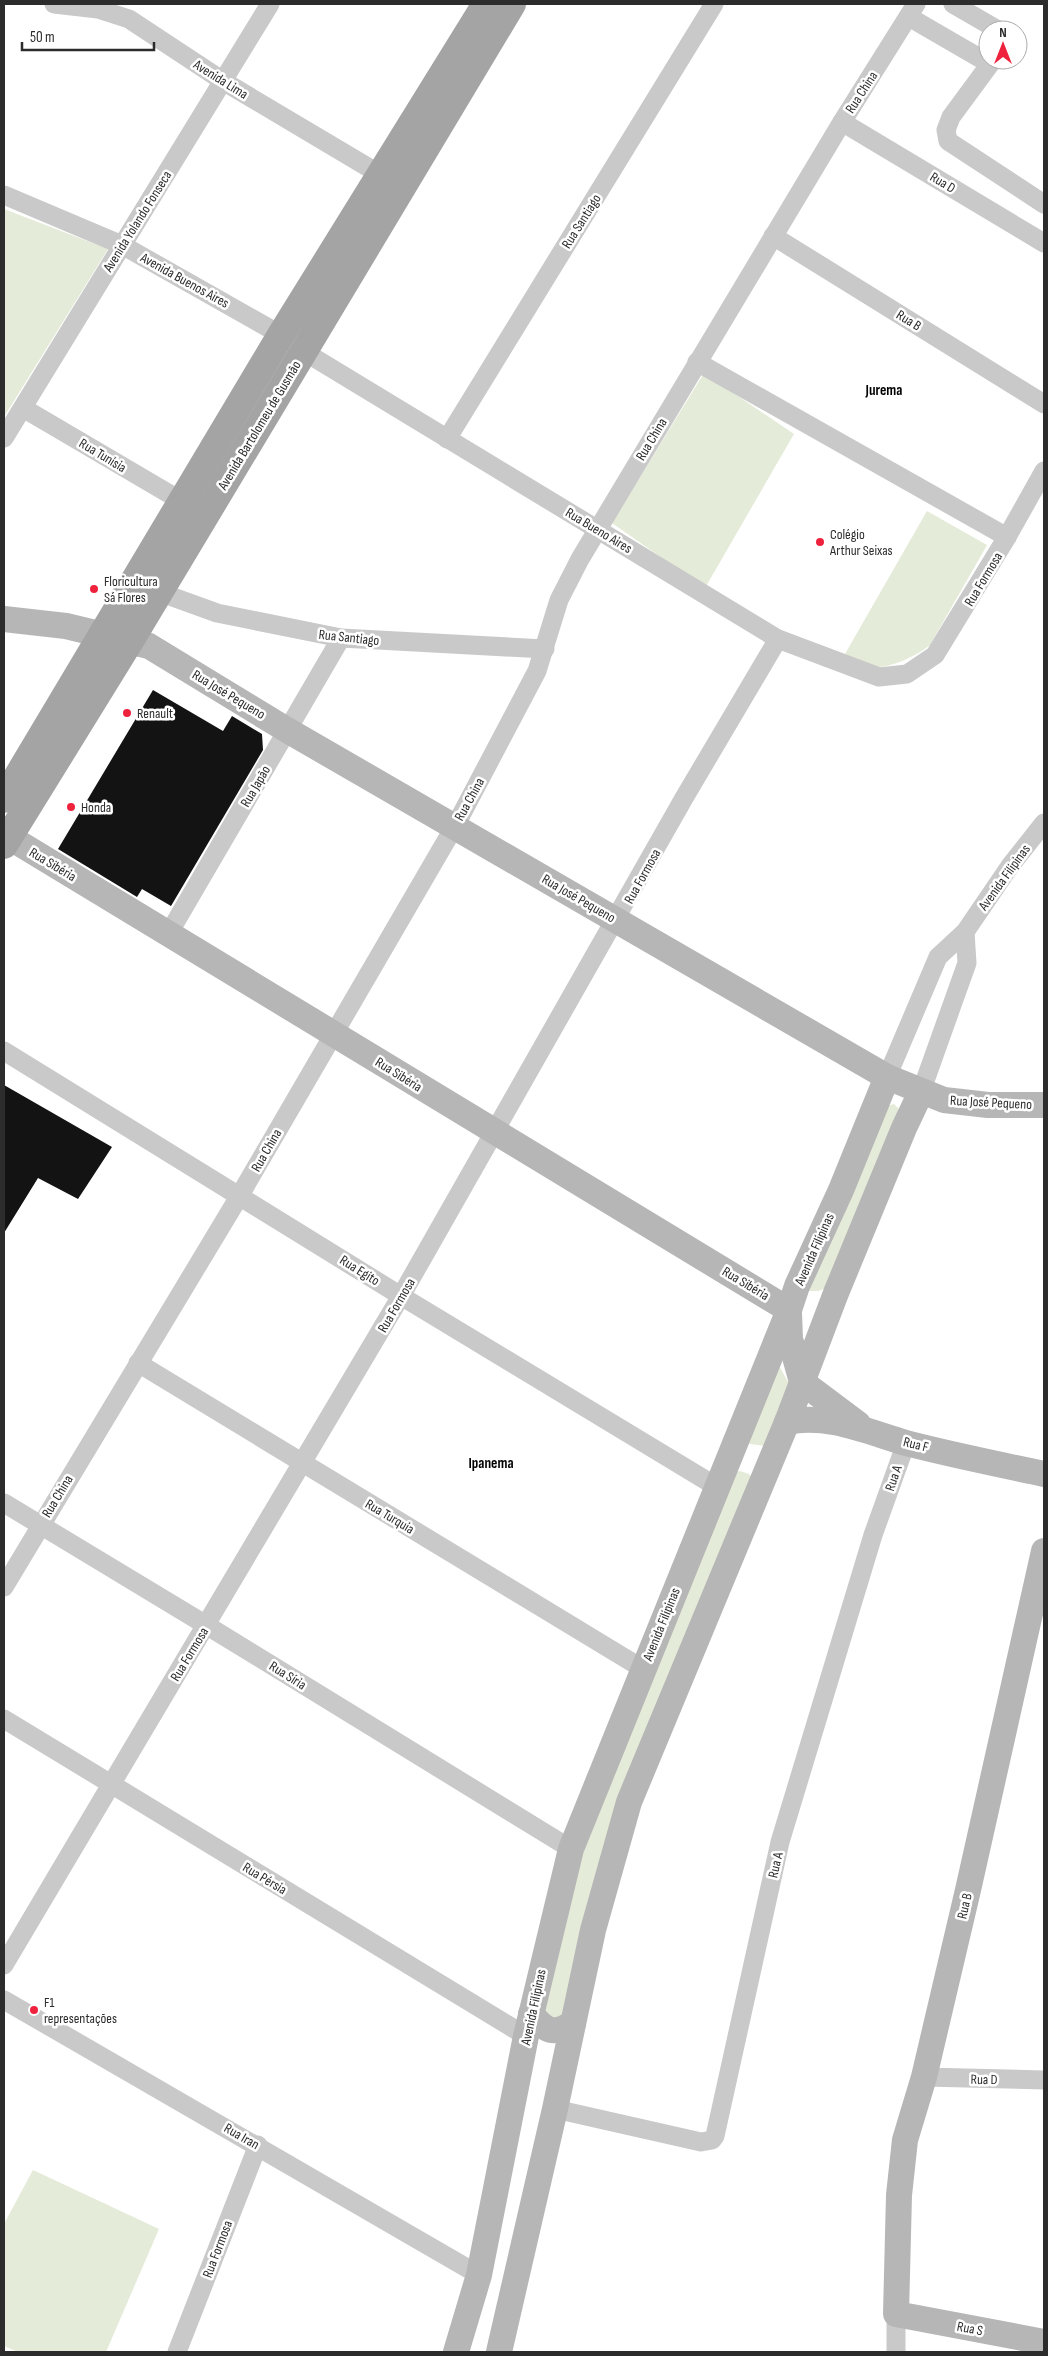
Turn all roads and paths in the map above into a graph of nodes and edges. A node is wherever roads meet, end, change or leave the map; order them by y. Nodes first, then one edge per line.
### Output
1 (54, 4) edge
2 (270, 4) edge
3 (486, 4) edge
4 (512, 4) edge
5 (714, 4) edge
6 (953, 4) edge
7 (912, 10) edge
8 (981, 20) edge
9 (978, 53) edge
10 (985, 70) edge
11 (223, 81) junction
12 (842, 122) junction
13 (381, 175) junction
14 (4, 196) edge
15 (1044, 204) edge
16 (773, 236) junction
17 (1044, 243) edge
18 (122, 245) junction
19 (281, 335) junction
20 (304, 351) junction
21 (697, 362) junction
22 (1044, 404) edge
23 (23, 408) junction
24 (4, 438) edge
25 (447, 439) junction
26 (1044, 471) edge
27 (183, 502) junction
28 (597, 529) junction
29 (1008, 537) junction
30 (159, 592) junction
31 (120, 605) junction
32 (4, 619) edge
33 (66, 626) junction
34 (341, 638) junction
35 (778, 639) junction
36 (119, 642) junction
37 (545, 649) junction
38 (907, 674) joint
39 (287, 730) junction
40 (4, 799) edge
41 (1044, 823) edge
42 (454, 826) junction
43 (6, 839) edge
44 (617, 919) junction
45 (965, 932) junction
46 (170, 934) junction
47 (333, 1033) junction
48 (4, 1051) edge
49 (887, 1077) junction
50 (921, 1092) junction
51 (1044, 1105) edge
52 (495, 1133) junction
53 (240, 1195) junction
54 (836, 1293) junction
55 (401, 1296) junction
56 (789, 1310) junction
57 (138, 1363) junction
58 (802, 1382) junction
59 (787, 1422) junction
60 (867, 1430) junction
61 (739, 1434) junction
62 (906, 1443) junction
63 (775, 1448) junction
64 (302, 1463) junction
65 (1044, 1474) edge
66 (722, 1475) junction
67 (763, 1478) junction
68 (4, 1504) edge
69 (40, 1524) junction
70 (1044, 1551) edge
71 (4, 1586) edge
72 (206, 1625) junction
73 (643, 1669) junction
74 (4, 1719) edge
75 (110, 1784) junction
76 (571, 1849) junction
77 (4, 1965) edge
78 (4, 2000) edge
79 (573, 2024) junction
80 (529, 2025) junction
81 (520, 2074) junction
82 (924, 2077) junction
83 (1044, 2080) edge
84 (558, 2097) junction
85 (258, 2145) junction
86 (479, 2275) junction
87 (896, 2314) junction
88 (1044, 2342) edge
89 (177, 2352) edge
90 (456, 2352) edge
91 (499, 2352) edge
92 (896, 2352) edge

1 - 11 street, Avenida Lima
2 - 11 street, Avenida Yolando Fonseca
3 - 13 main road, Avenida Bartolomeu de Gusmão
4 - 20 main road, Avenida Bartolomeu de Gusmão
5 - 25 street, Rua Santiago
6 - 8 street
7 - 9 street
7 - 12 street, Rua China
10 - 15 street
11 - 13 street, Avenida Lima
11 - 18 street, Avenida Yolando Fonseca
12 - 16 street, Rua China
12 - 17 street, Rua D
13 - 19 main road, Avenida Bartolomeu de Gusmão
14 - 18 street, Avenida Buenos Aires
16 - 21 street, Rua China
16 - 22 street, Rua B
18 - 19 street, Avenida Buenos Aires
18 - 23 street, Avenida Yolando Fonseca
19 - 27 main road, Avenida Bartolomeu de Gusmão
20 - 25 street, Rua Bueno Aires
20 - 30 main road, Avenida Bartolomeu de Gusmão
21 - 28 street, Rua China
21 - 29 street
23 - 24 street, Avenida Yolando Fonseca
23 - 27 street, Rua Tunísia
25 - 28 street, Rua Bueno Aires
26 - 29 street, Rua Formosa
27 - 31 main road, Avenida Bartolomeu de Gusmão
28 - 35 street, Rua Bueno Aires
28 - 37 street, Rua China
29 - 38 street, Rua Formosa
30 - 34 street, Rua Santiago
30 - 36 main road, Avenida Bartolomeu de Gusmão
31 - 33 main road
31 - 36 main road, Avenida Bartolomeu de Gusmão
32 - 33 main road
33 - 36 main road
34 - 37 street, Rua Santiago
34 - 39 street, Rua Japão
35 - 38 street, Rua Bueno Aires
35 - 44 street, Rua Formosa
36 - 39 main road, Rua José Pequeno
36 - 40 main road, Avenida Bartolomeu de Gusmão
36 - 43 main road, Avenida Bartolomeu de Gusmão
37 - 42 street, Rua China
39 - 42 main road, Rua José Pequeno
39 - 46 street, Rua Japão
41 - 45 street, Avenida Filipinas
42 - 44 main road, Rua José Pequeno
42 - 47 street, Rua China
43 - 46 main road, Rua Sibéria
44 - 49 main road, Rua José Pequeno
44 - 52 street, Rua Formosa
45 - 49 street, Avenida Filipinas
45 - 50 street
46 - 47 main road, Rua Sibéria
47 - 52 main road, Rua Sibéria
47 - 53 street, Rua China
48 - 53 street, Rua Egito
49 - 50 main road, Rua José Pequeno
49 - 56 main road, Avenida Filipinas
50 - 51 main road, Rua José Pequeno
50 - 54 main road
52 - 55 street, Rua Formosa
52 - 56 main road, Rua Sibéria
53 - 55 street, Rua Egito
53 - 57 street, Rua China
54 - 56 main road
54 - 58 main road
55 - 64 street, Rua Formosa
55 - 66 street, Rua Egito
56 - 58 main road
56 - 61 main road, Avenida Filipinas
57 - 64 street, Rua Turquia
57 - 69 street, Rua China
58 - 59 main road
58 - 60 main road
59 - 60 main road, Rua F
59 - 63 main road
60 - 62 main road, Rua F
61 - 63 main road
61 - 66 main road, Avenida Filipinas
62 - 65 main road, Rua F
62 - 84 street, Rua A
63 - 67 main road
64 - 72 street, Rua Formosa
64 - 73 street, Rua Turquia
66 - 67 main road
66 - 73 main road, Avenida Filipinas
67 - 79 main road
68 - 69 street, Rua Síria
69 - 71 street, Rua China
69 - 72 street, Rua Síria
70 - 82 main road, Rua B
72 - 75 street, Rua Formosa
72 - 76 street, Rua Síria
73 - 76 main road, Avenida Filipinas
74 - 75 street, Rua Pérsia
75 - 77 street, Rua Formosa
75 - 80 street, Rua Pérsia
76 - 80 main road, Avenida Filipinas
78 - 85 street, Rua Iran
79 - 80 main road
79 - 84 main road
80 - 81 main road, Avenida Filipinas
81 - 84 main road
81 - 86 main road, Avenida Filipinas
82 - 83 street, Rua D
82 - 87 main road, Rua B
84 - 91 main road
85 - 86 street, Rua Iran
85 - 89 street, Rua Formosa
86 - 90 main road, Avenida Filipinas
87 - 88 main road, Rua S
87 - 92 street

